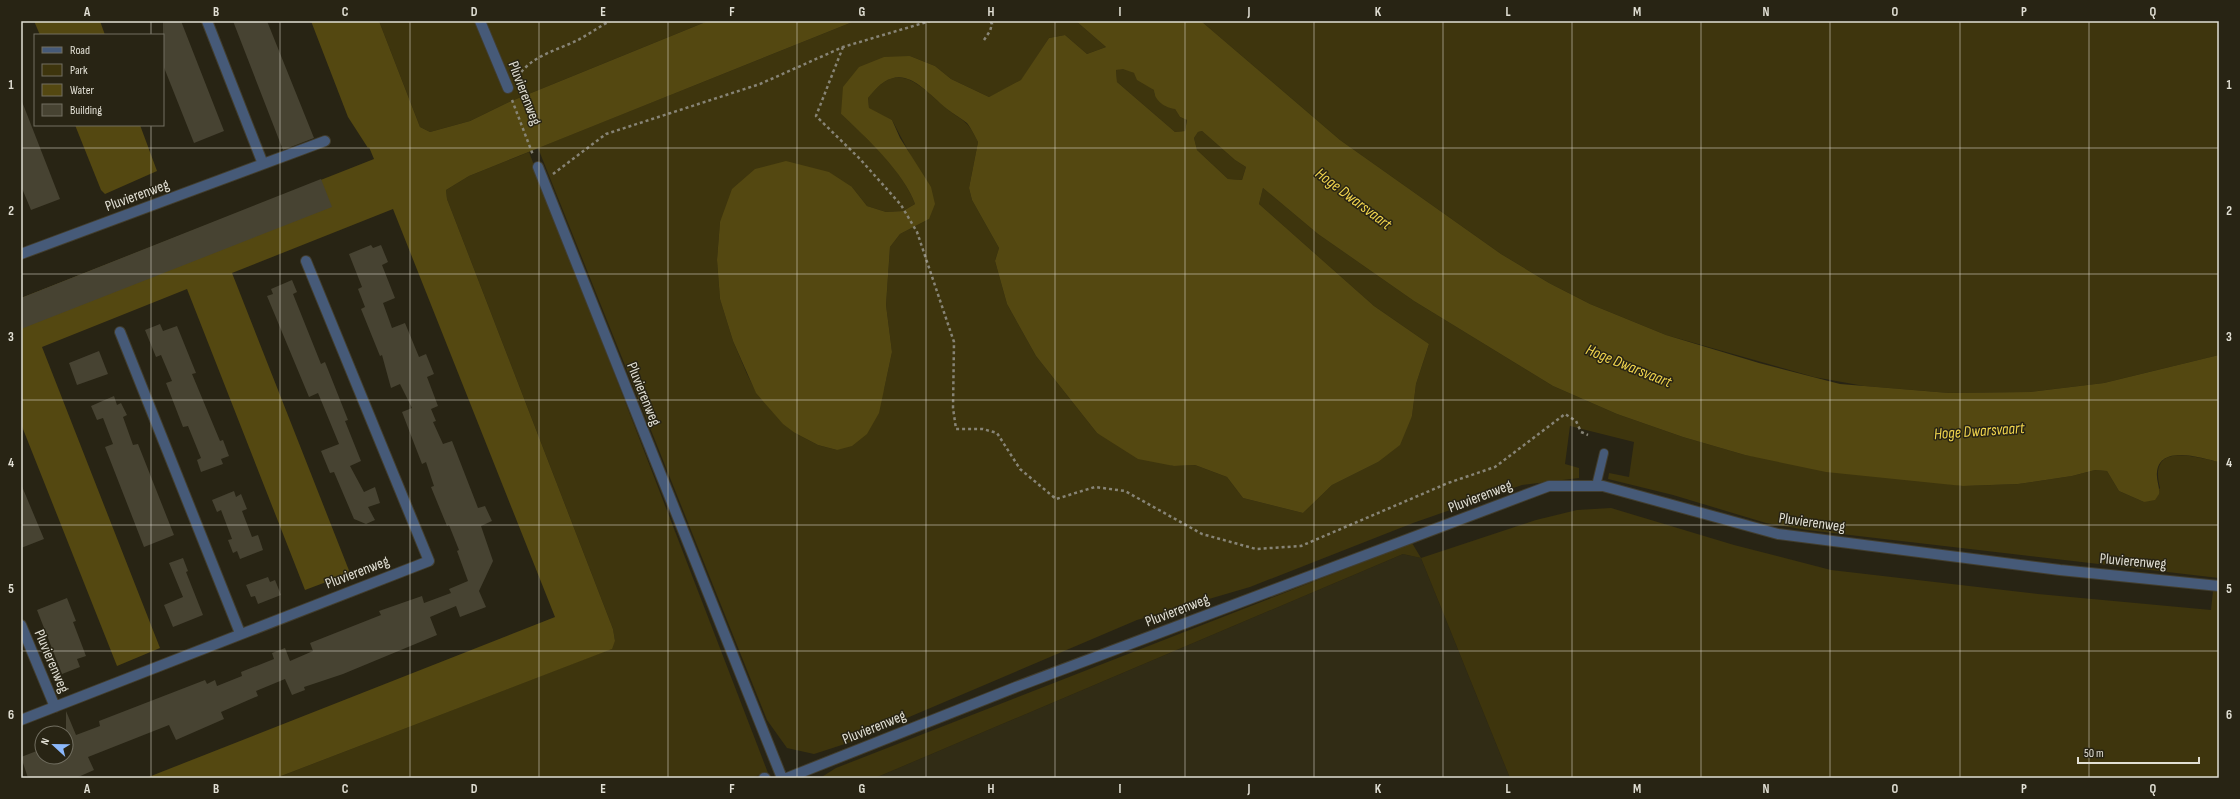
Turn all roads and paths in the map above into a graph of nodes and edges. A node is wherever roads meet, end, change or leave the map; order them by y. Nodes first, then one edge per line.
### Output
1 (206, 21) edge
2 (480, 21) edge
3 (610, 21) edge
4 (930, 21) edge
5 (990, 21) edge
6 (984, 40) dead end
7 (843, 47) junction
8 (508, 88) junction
9 (325, 141) dead end
10 (263, 164) junction
11 (538, 167) joint
12 (543, 182) junction
13 (21, 254) edge
14 (306, 261) dead end
15 (120, 332) dead end
16 (1588, 435) dead end
17 (1604, 453) dead end
18 (1596, 486) junction
19 (2219, 586) edge
20 (21, 626) edge
21 (240, 633) junction
22 (55, 707) junction
23 (21, 720) edge
24 (782, 778) edge
25 (787, 778) edge

1 - 10 street
2 - 8 street, Pluvierenweg
3 - 8 path
4 - 7 path
5 - 6 path
7 - 12 path
7 - 16 path
8 - 11 path, Pluvierenweg
9 - 10 street, Pluvierenweg
10 - 13 street, Pluvierenweg
11 - 12 street, Pluvierenweg
12 - 24 street, Pluvierenweg
14 - 21 street, Pluvierenweg
15 - 21 street
17 - 18 lane
18 - 19 street, Pluvierenweg
18 - 25 street, Pluvierenweg
20 - 22 street, Pluvierenweg
21 - 22 street, Pluvierenweg
22 - 23 street, Pluvierenweg

